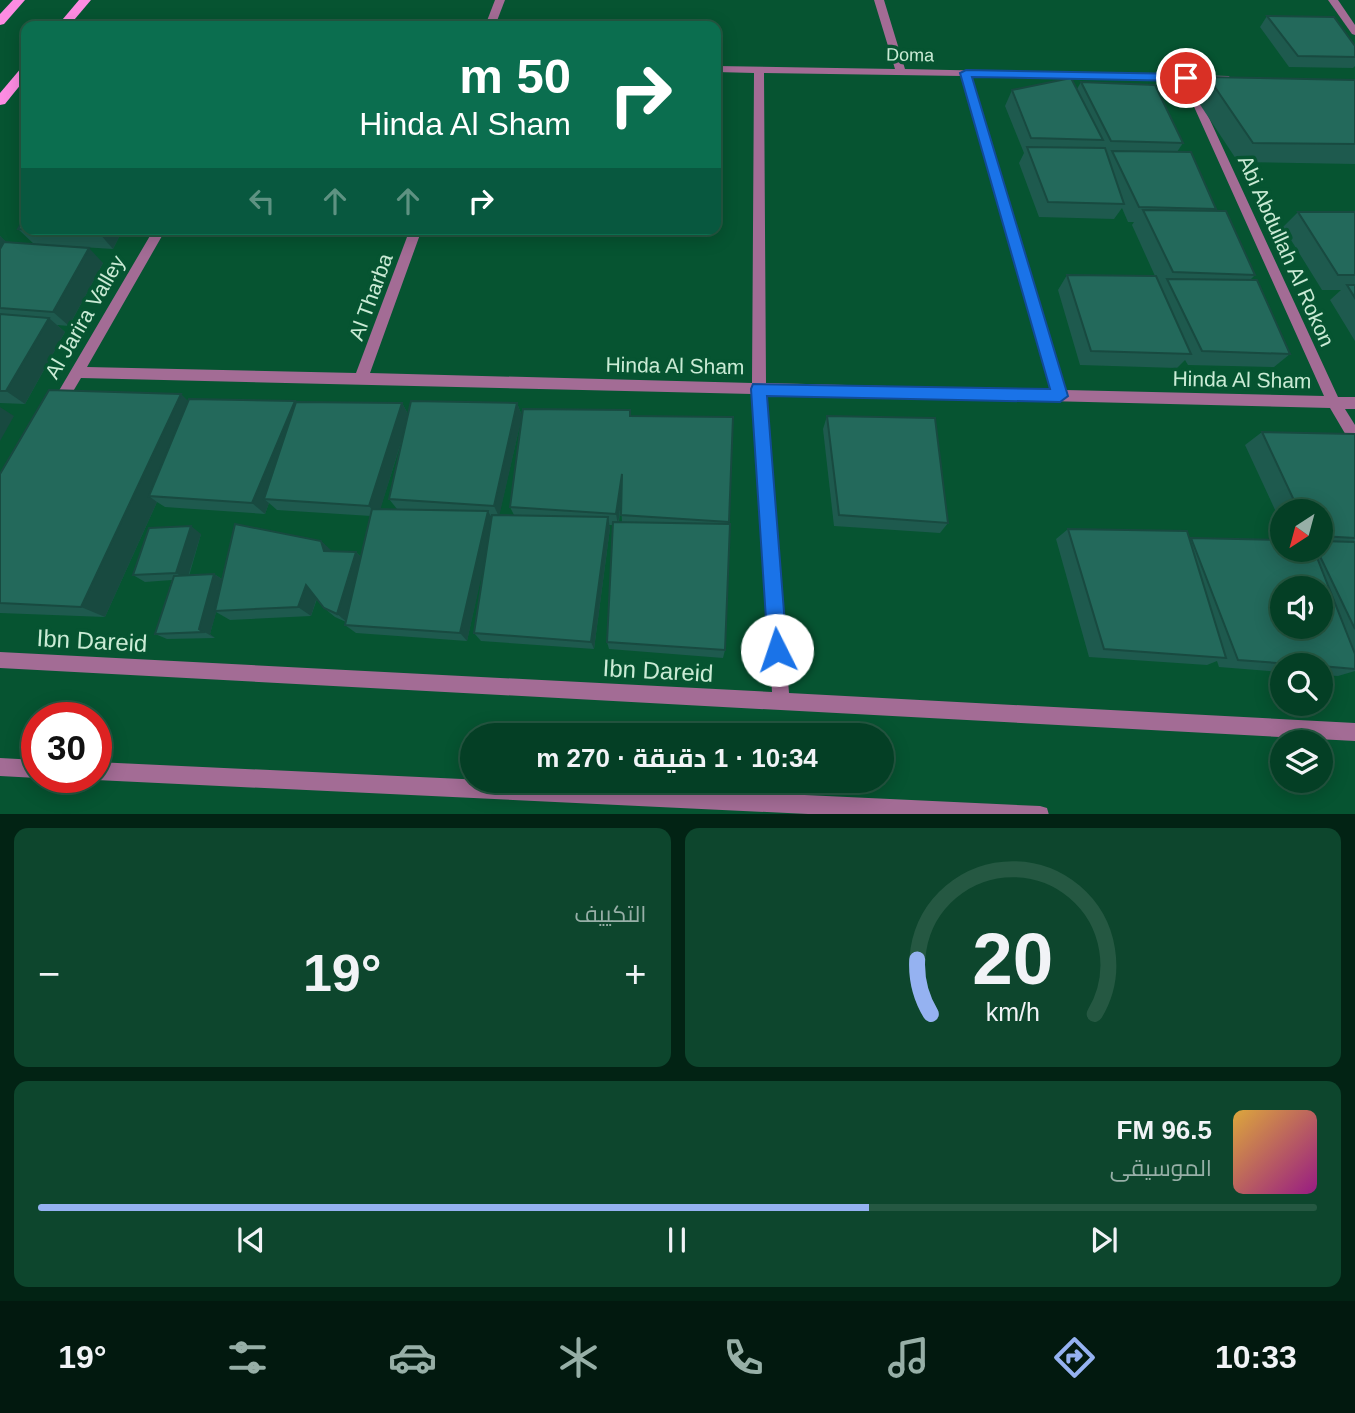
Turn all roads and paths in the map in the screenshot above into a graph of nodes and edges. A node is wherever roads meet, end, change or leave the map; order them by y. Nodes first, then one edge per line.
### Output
1 (19, 0) edge
2 (85, 0) edge
3 (500, 0) edge
4 (879, 0) edge
5 (1333, 0) edge
6 (0, 21) edge
7 (67, 21) edge
8 (492, 21) edge
9 (1355, 32) edge
10 (721, 69) edge
11 (760, 69) junction
12 (901, 72) junction
13 (966, 73) junction
14 (21, 76) edge
15 (1186, 78) junction
16 (1238, 79) edge
17 (0, 101) edge
18 (157, 235) edge
19 (414, 235) edge
20 (79, 372) junction
21 (361, 379) junction
22 (759, 389) junction
23 (1060, 396) junction
24 (1334, 403) junction
25 (1355, 403) edge
26 (50, 417) edge
27 (1355, 438) edge
28 (0, 660) edge
29 (781, 702) junction
30 (1355, 732) edge
31 (0, 767) edge
32 (21, 768) edge
33 (112, 772) edge
34 (1041, 814) edge

1 - 6 main road
2 - 7 main road
3 - 8 street
4 - 12 street
5 - 9 street
10 - 11 street, Doma
11 - 12 street, Doma
11 - 22 street
12 - 13 street, Doma
13 - 15 street, Doma
13 - 23 street
14 - 17 main road
15 - 16 street, Doma
15 - 24 street, Abi Abdullah Al Rokon
18 - 20 street, Al Jarira Valley
19 - 21 street, Al Tharba
20 - 21 street, Hinda Al Sham
20 - 26 street, Al Jarira Valley
21 - 22 street, Hinda Al Sham
22 - 23 street, Hinda Al Sham
22 - 29 street
23 - 24 street, Hinda Al Sham
24 - 25 street, Hinda Al Sham
24 - 27 street, Abi Abdullah Al Rokon
28 - 29 street, Ibn Dareid
29 - 30 street, Ibn Dareid
31 - 32 street
33 - 34 street

